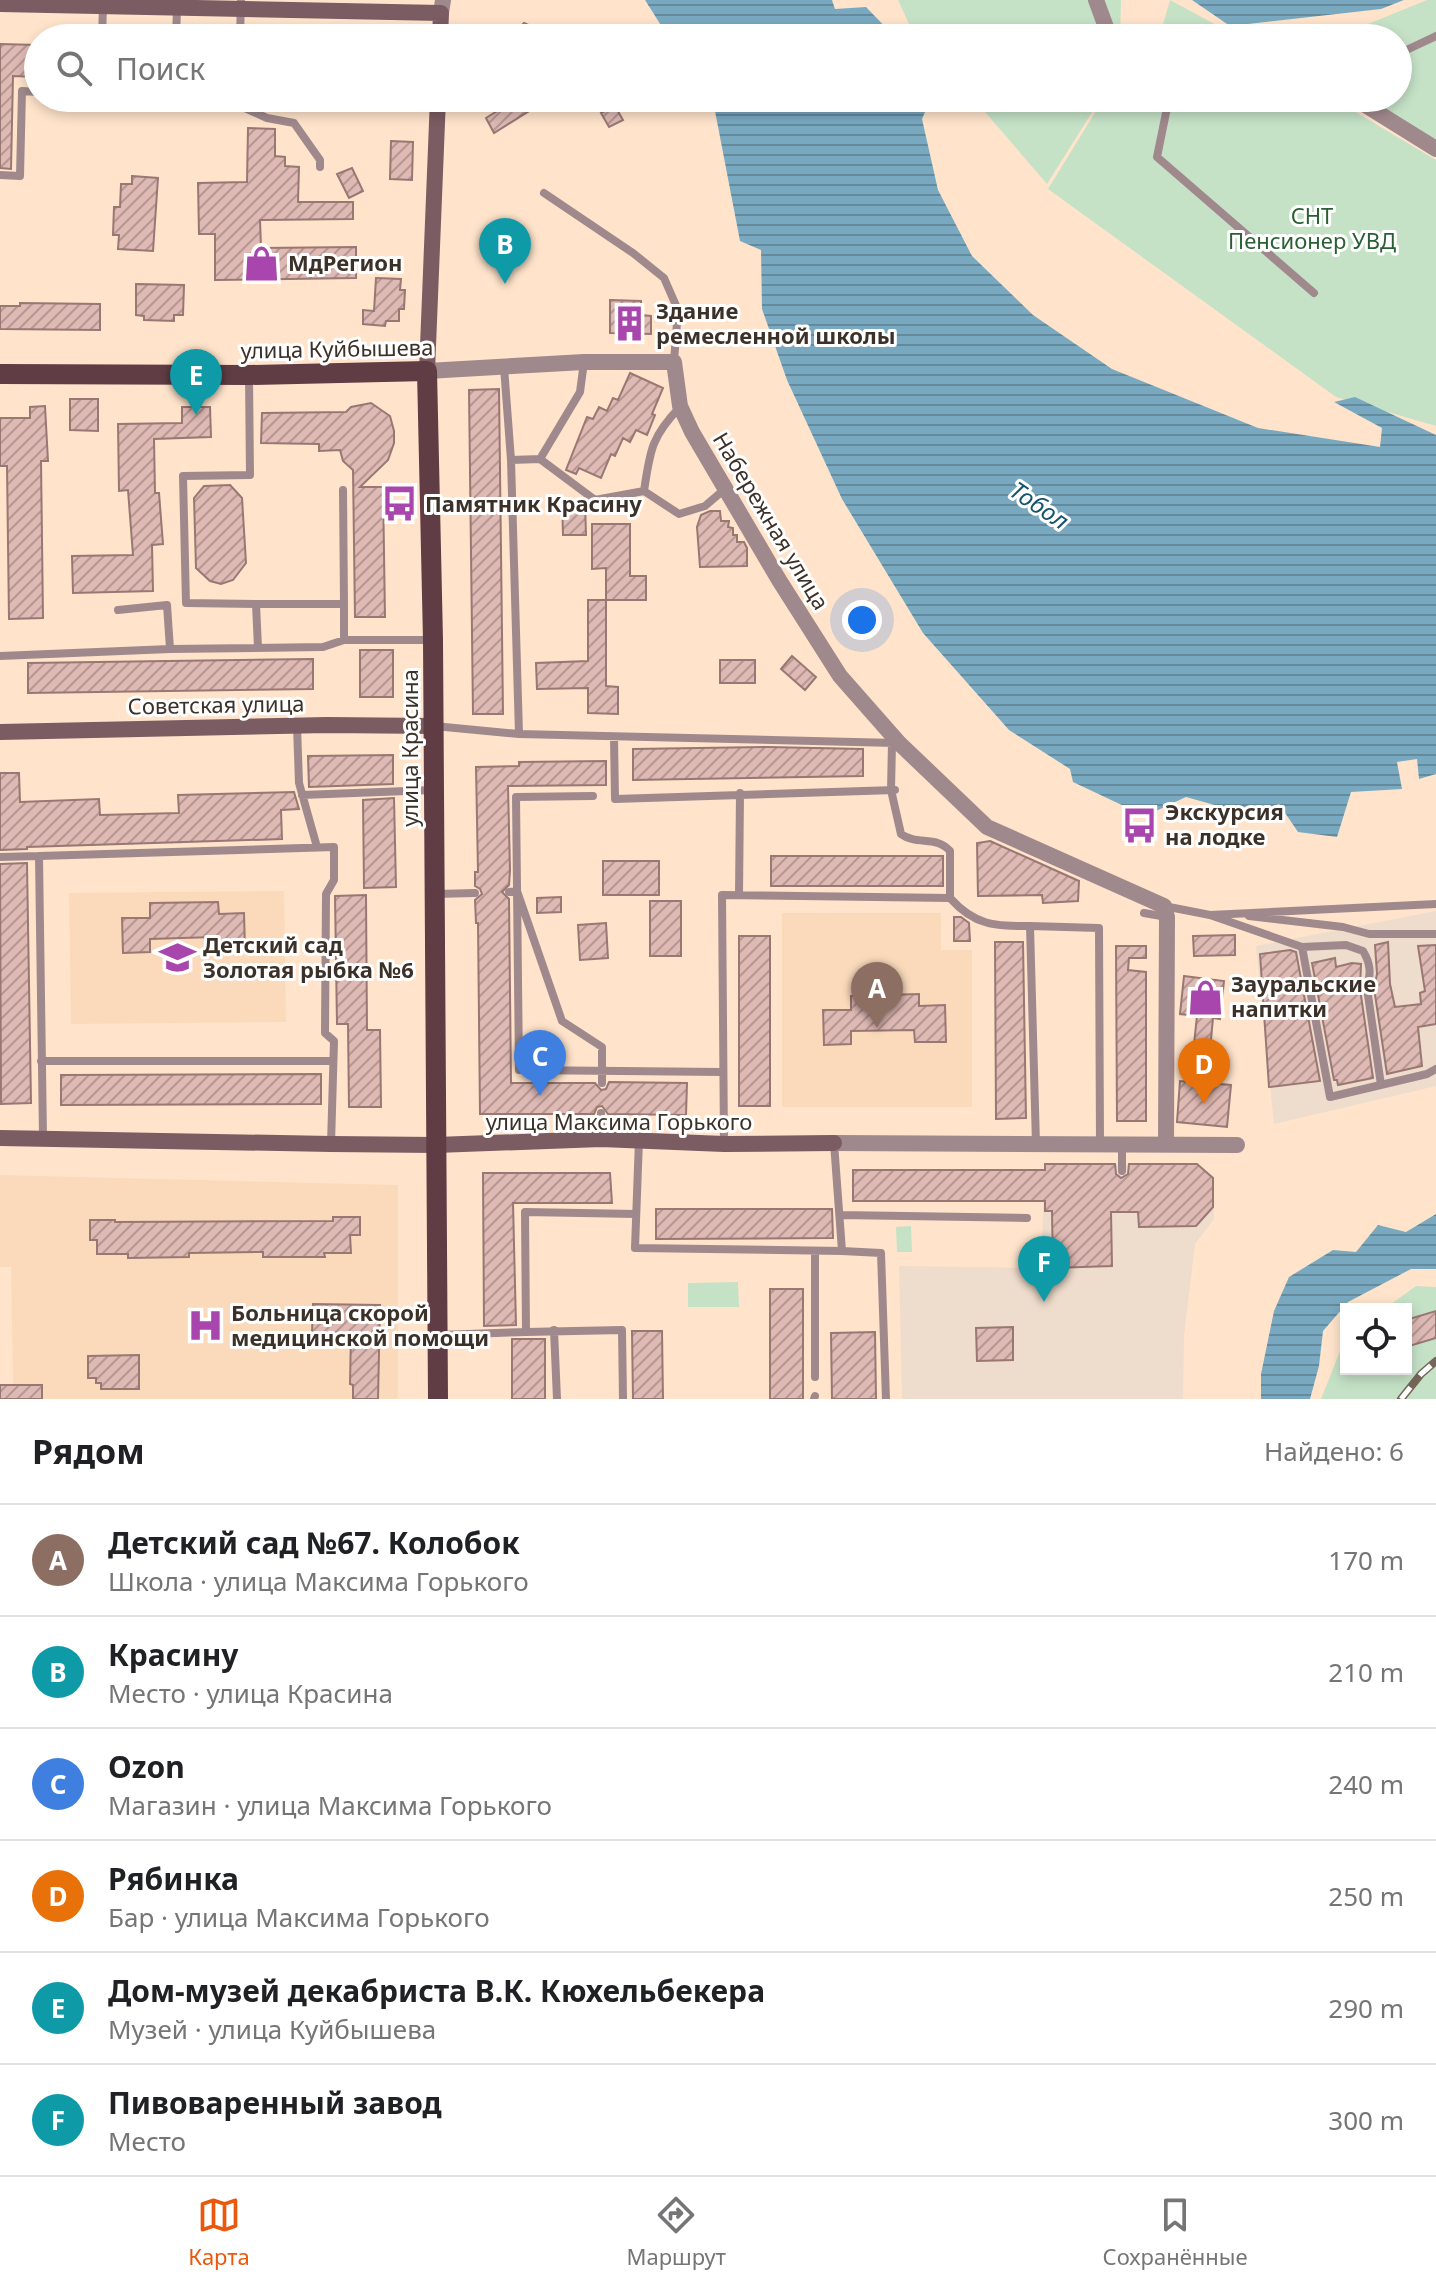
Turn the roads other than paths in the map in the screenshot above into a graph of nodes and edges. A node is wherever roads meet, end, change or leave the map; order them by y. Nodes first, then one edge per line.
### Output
1 (1096, 0) edge
2 (0, 4) edge
3 (109, 4) edge
4 (241, 5) edge
5 (442, 6) edge
6 (177, 9) junction
7 (105, 24) edge
8 (176, 24) edge
9 (1105, 24) edge
10 (1436, 36) edge
11 (1412, 47) edge
12 (24, 91) edge
13 (254, 112) edge
14 (437, 112) edge
15 (1166, 112) edge
16 (1377, 112) edge
17 (1436, 149) edge
18 (320, 167) dead end
19 (0, 175) edge
20 (544, 193) dead end
21 (1314, 293) dead end
22 (584, 362) junction
23 (674, 362) junction
24 (504, 367) junction
25 (427, 371) junction
26 (0, 374) edge
27 (249, 375) junction
28 (680, 406) junction
29 (540, 459) junction
30 (511, 460) junction
31 (726, 488) junction
32 (343, 490) dead end
33 (644, 491) junction
34 (256, 604) junction
35 (344, 604) junction
36 (118, 610) dead end
37 (344, 640) junction
38 (433, 640) junction
39 (258, 648) junction
40 (170, 649) junction
41 (0, 656) edge
42 (297, 725) junction
43 (433, 726) junction
44 (0, 732) edge
45 (519, 734) junction
46 (614, 737) junction
47 (895, 743) junction
48 (434, 790) junction
49 (894, 790) junction
50 (740, 793) junction
51 (302, 795) junction
52 (593, 796) dead end
53 (317, 847) junction
54 (39, 856) junction
55 (0, 857) edge
56 (513, 892) junction
57 (475, 893) dead end
58 (434, 894) junction
59 (739, 895) junction
60 (950, 898) junction
61 (1436, 904) edge
62 (1166, 912) junction
63 (1144, 913) dead end
64 (1241, 914) junction
65 (1210, 915) junction
66 (1030, 926) junction
67 (1436, 934) edge
68 (1302, 947) junction
69 (41, 1061) junction
70 (333, 1061) junction
71 (1436, 1069) edge
72 (602, 1071) junction
73 (722, 1072) junction
74 (602, 1083) dead end
75 (1381, 1085) junction
76 (601, 1113) dead end
77 (43, 1137) junction
78 (0, 1138) edge
79 (601, 1139) junction
80 (639, 1139) junction
81 (834, 1143) junction
82 (1166, 1143) junction
83 (331, 1144) junction
84 (724, 1144) junction
85 (1036, 1144) junction
86 (1100, 1144) junction
87 (1122, 1144) junction
88 (436, 1145) junction
89 (1237, 1145) dead end
90 (1122, 1171) dead end
91 (636, 1214) junction
92 (840, 1215) junction
93 (1027, 1218) dead end
94 (815, 1251) junction
95 (842, 1251) junction
96 (554, 1330) junction
97 (526, 1332) junction
98 (437, 1335) junction
99 (815, 1377) dead end
100 (438, 1399) edge
101 (557, 1399) edge
102 (623, 1399) edge
103 (886, 1399) edge

1 - 9 street
2 - 3 street
3 - 6 street
3 - 7 lane
4 - 5 street
4 - 6 street
6 - 8 lane
10 - 11 lane
12 - 19 lane
13 - 18 lane
14 - 25 street, улица Красина
15 - 21 lane
16 - 17 street
20 - 23 lane
22 - 23 street, улица Куйбышева
22 - 24 street, улица Куйбышева
22 - 29 lane
23 - 28 street, Набережная улица
24 - 25 street, улица Куйбышева
24 - 30 lane
25 - 27 main road, улица Куйбышева
25 - 38 main road, улица Красина
26 - 27 main road, улица Куйбышева
27 - 34 lane
28 - 31 street, Набережная улица
28 - 33 lane
29 - 30 lane
29 - 33 lane
30 - 45 lane
31 - 33 lane
31 - 47 street, Набережная улица
32 - 35 lane
34 - 35 lane
34 - 39 lane
35 - 37 lane
36 - 40 lane
37 - 38 lane
37 - 39 lane
38 - 43 main road, улица Красина
39 - 40 lane
40 - 41 lane
42 - 43 street, Советская улица
42 - 44 street, Советская улица
42 - 51 lane
43 - 45 lane
43 - 48 main road, улица Красина
45 - 46 lane
46 - 47 lane
46 - 50 lane
47 - 49 lane
47 - 62 street, Набережная улица
48 - 51 lane
48 - 58 main road, улица Красина
49 - 50 lane
49 - 60 lane
50 - 59 lane
51 - 53 lane
52 - 56 lane
53 - 54 lane
53 - 70 lane
54 - 55 lane
54 - 69 lane
56 - 72 lane
56 - 72 lane
57 - 58 lane
58 - 88 main road, улица Красина
59 - 60 lane
59 - 73 lane
60 - 66 lane
61 - 64 lane
62 - 63 lane
62 - 65 lane
62 - 82 street
64 - 65 lane
64 - 67 lane
65 - 68 lane
66 - 85 lane
66 - 86 lane
68 - 75 lane
68 - 75 lane
69 - 70 lane
69 - 77 lane
70 - 83 lane
71 - 75 lane
72 - 73 lane
72 - 74 lane
73 - 84 lane
76 - 79 lane
77 - 78 street, улица Максима Горького
77 - 83 street, улица Максима Горького
79 - 80 street, улица Максима Горького
79 - 88 street, улица Максима Горького
80 - 84 street, улица Максима Горького
80 - 91 lane
81 - 84 street, улица Максима Горького
81 - 85 street, улица Максима Горького
81 - 92 lane
82 - 87 street, улица Максима Горького
82 - 89 street, улица Максима Горького
83 - 88 street, улица Максима Горького
85 - 86 street, улица Максима Горького
86 - 87 street, улица Максима Горького
87 - 90 lane
88 - 98 main road, улица Красина
91 - 94 lane
91 - 97 lane
92 - 93 lane
92 - 95 lane
94 - 95 lane
94 - 99 lane
95 - 103 lane
96 - 97 lane
96 - 101 lane
96 - 102 lane
97 - 98 lane
98 - 100 main road, улица Красина

